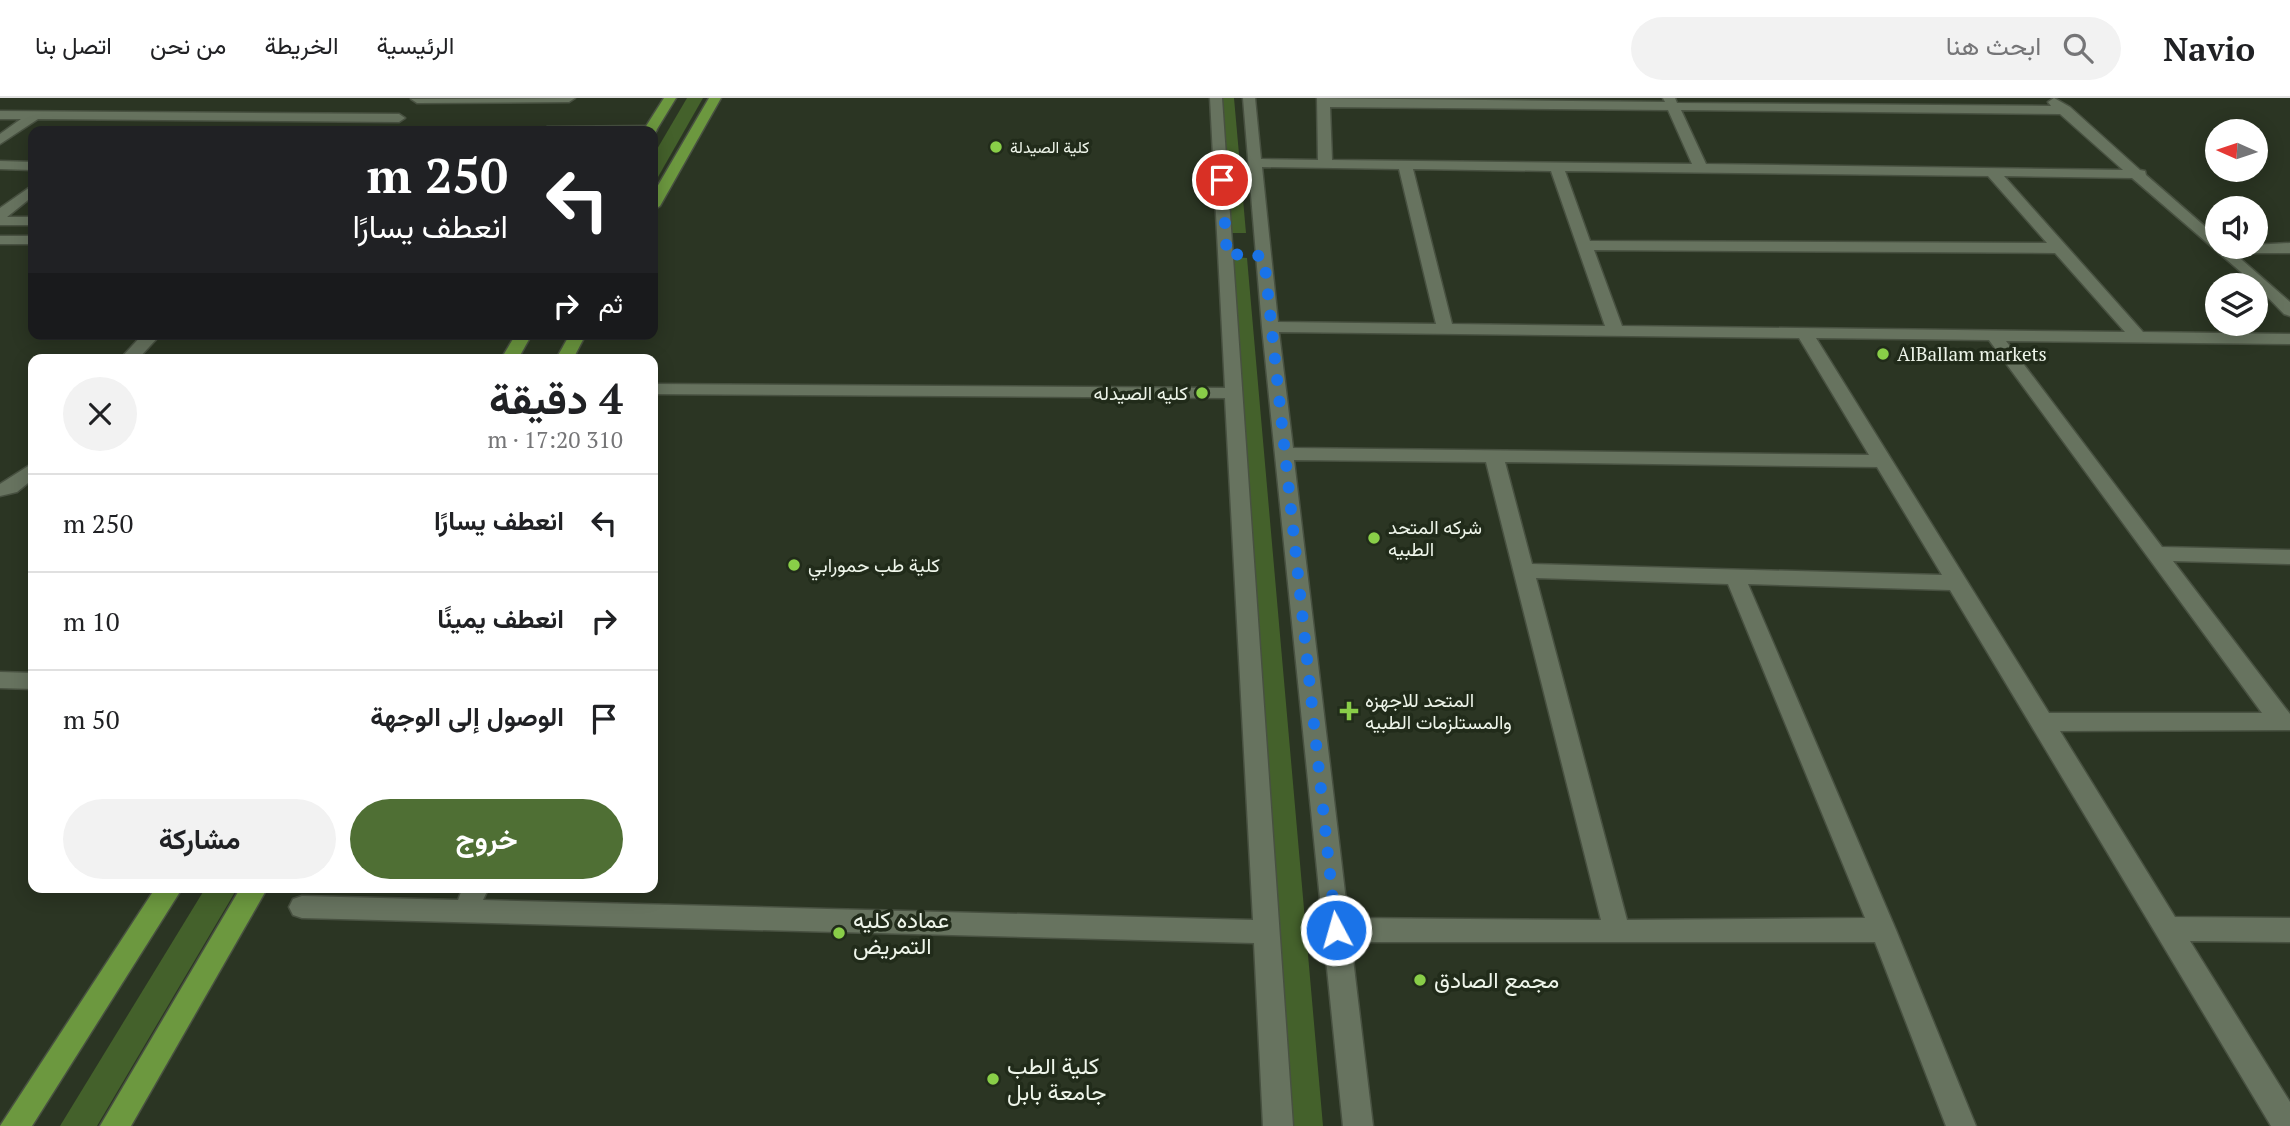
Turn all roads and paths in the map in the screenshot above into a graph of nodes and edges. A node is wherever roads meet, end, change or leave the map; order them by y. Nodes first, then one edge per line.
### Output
1 (142, 98) edge
2 (569, 98) edge
3 (670, 98) edge
4 (715, 98) edge
5 (1216, 98) edge
6 (1249, 98) edge
7 (2050, 98) edge
8 (418, 99) edge
9 (1323, 101) edge
10 (1670, 102) edge
11 (1821, 103) edge
12 (2065, 110) junction
13 (0, 115) edge
14 (35, 115) junction
15 (124, 115) junction
16 (227, 116) junction
17 (311, 116) junction
18 (400, 118) junction
19 (112, 126) edge
20 (215, 126) edge
21 (301, 126) edge
22 (392, 126) edge
23 (652, 126) edge
24 (0, 140) edge
25 (1256, 163) junction
26 (1325, 163) junction
27 (1405, 164) junction
28 (0, 166) edge
29 (28, 166) edge
30 (1556, 166) junction
31 (1701, 168) junction
32 (1992, 172) junction
33 (2140, 174) junction
34 (28, 192) edge
35 (658, 197) edge
36 (0, 215) edge
37 (0, 221) edge
38 (28, 221) edge
39 (2205, 234) edge
40 (0, 240) edge
41 (28, 240) edge
42 (1584, 245) junction
43 (1245, 246) junction
44 (2059, 248) junction
45 (2268, 248) edge
46 (2290, 248) edge
47 (2232, 259) edge
48 (2290, 312) edge
49 (1270, 327) junction
50 (1445, 328) junction
51 (1615, 330) junction
52 (1804, 332) junction
53 (1993, 334) junction
54 (2137, 336) junction
55 (2290, 339) edge
56 (147, 340) edge
57 (133, 354) edge
58 (658, 389) edge
59 (1235, 393) junction
60 (1284, 454) junction
61 (1494, 457) junction
62 (1882, 461) junction
63 (28, 473) edge
64 (0, 490) edge
65 (2157, 554) junction
66 (2290, 557) edge
67 (1523, 571) junction
68 (1735, 577) junction
69 (1957, 583) junction
70 (0, 680) edge
71 (28, 681) edge
72 (2042, 722) junction
73 (2285, 722) edge
74 (166, 893) edge
75 (251, 893) edge
76 (473, 893) edge
77 (302, 907) dead end
78 (465, 912) junction
79 (2168, 929) junction
80 (1336, 930) junction
81 (1883, 930) junction
82 (2290, 930) edge
83 (1266, 932) junction
84 (1617, 932) junction
85 (15, 1126) edge
86 (115, 1126) edge
87 (1278, 1126) edge
88 (1358, 1126) edge
89 (1961, 1126) edge
90 (2288, 1126) edge

1 - 15 street
2 - 8 street
3 - 23 main road
4 - 35 main road
5 - 43 street
6 - 25 street
7 - 12 street
8 - 18 street
9 - 10 street
9 - 26 street
10 - 11 street
10 - 31 street
11 - 12 street
12 - 33 street
13 - 14 street
14 - 15 street
14 - 24 street
15 - 16 street
15 - 19 street
16 - 17 street
16 - 20 street
17 - 18 street
17 - 21 street
18 - 22 street
25 - 26 street
25 - 43 street
26 - 27 street
27 - 30 street
27 - 50 street
28 - 29 street
30 - 31 street
30 - 42 street
31 - 32 street
32 - 33 street
32 - 44 street
33 - 39 street
34 - 36 street
37 - 38 street
40 - 41 street
42 - 44 street
42 - 51 street
43 - 49 street
43 - 59 street
44 - 54 street
45 - 46 street
47 - 48 street
49 - 50 street
49 - 60 street
50 - 51 street
51 - 52 street
52 - 53 street
52 - 62 street
53 - 54 street
53 - 65 street
54 - 55 street
56 - 57 street
58 - 59 street
59 - 83 street
60 - 61 street
60 - 80 street
61 - 62 street
61 - 67 street
62 - 69 street
63 - 64 street
65 - 66 street
65 - 73 street
67 - 68 street
67 - 84 street
68 - 69 street
68 - 81 street
69 - 72 street
70 - 71 street
72 - 73 street
72 - 79 street
74 - 85 main road
75 - 86 main road
76 - 78 street
77 - 78 street
78 - 83 street
79 - 82 street
79 - 90 street
80 - 84 street
80 - 88 street
81 - 84 street
81 - 89 street
83 - 87 street

